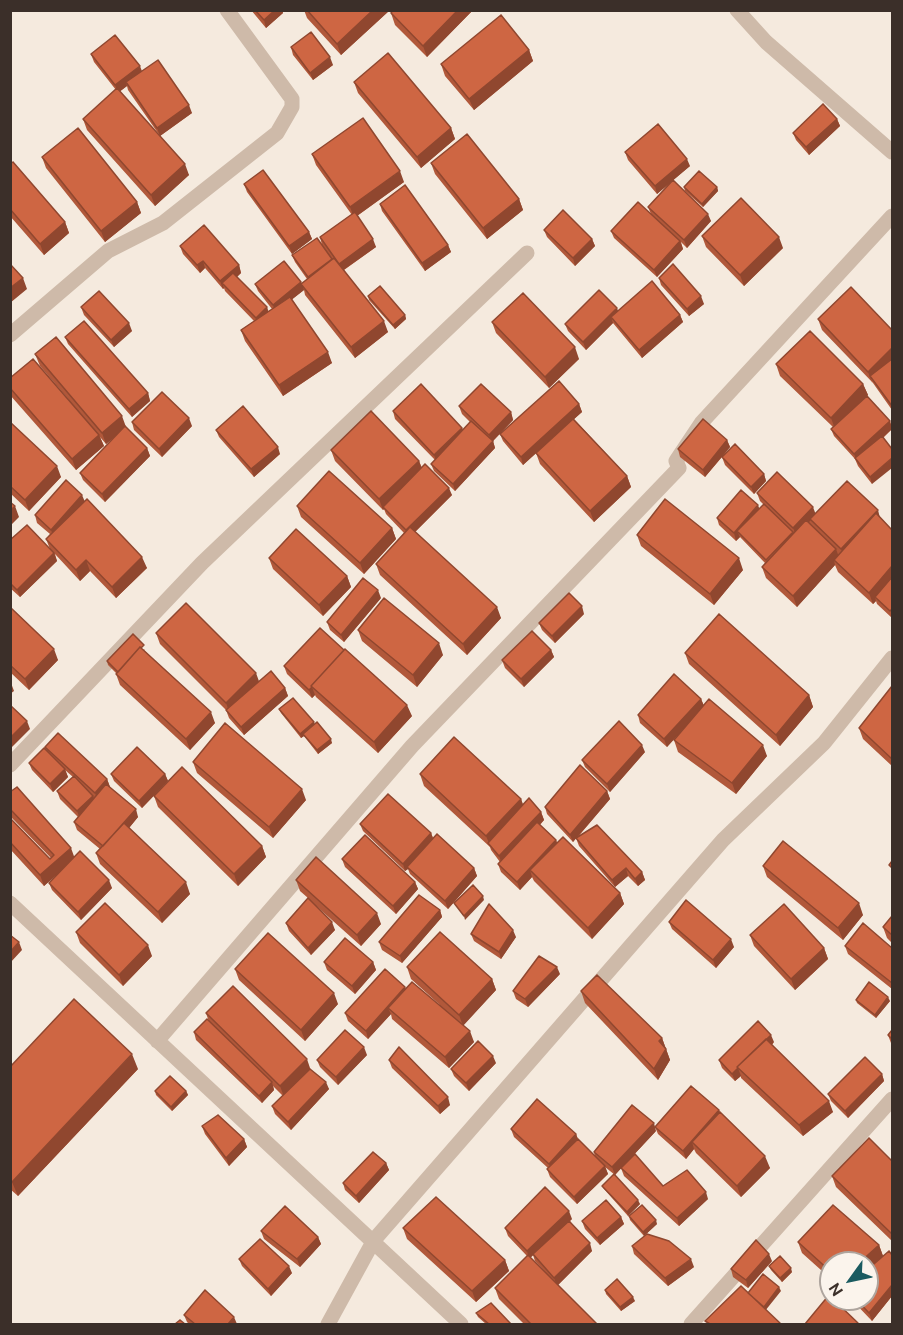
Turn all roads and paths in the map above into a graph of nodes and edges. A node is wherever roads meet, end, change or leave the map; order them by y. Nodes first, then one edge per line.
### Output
1 (226, 10) edge
2 (737, 10) edge
3 (892, 152) edge
4 (892, 216) edge
5 (527, 253) dead end
6 (10, 335) edge
7 (892, 658) edge
8 (10, 765) edge
9 (10, 903) edge
10 (158, 1041) junction
11 (892, 1099) edge
12 (374, 1240) junction
13 (328, 1324) edge
14 (461, 1324) edge
15 (691, 1324) edge

1 - 6 street
2 - 3 street
4 - 10 street
5 - 8 street
7 - 12 street
9 - 10 street
10 - 12 street
11 - 15 street
12 - 13 street
12 - 14 street

